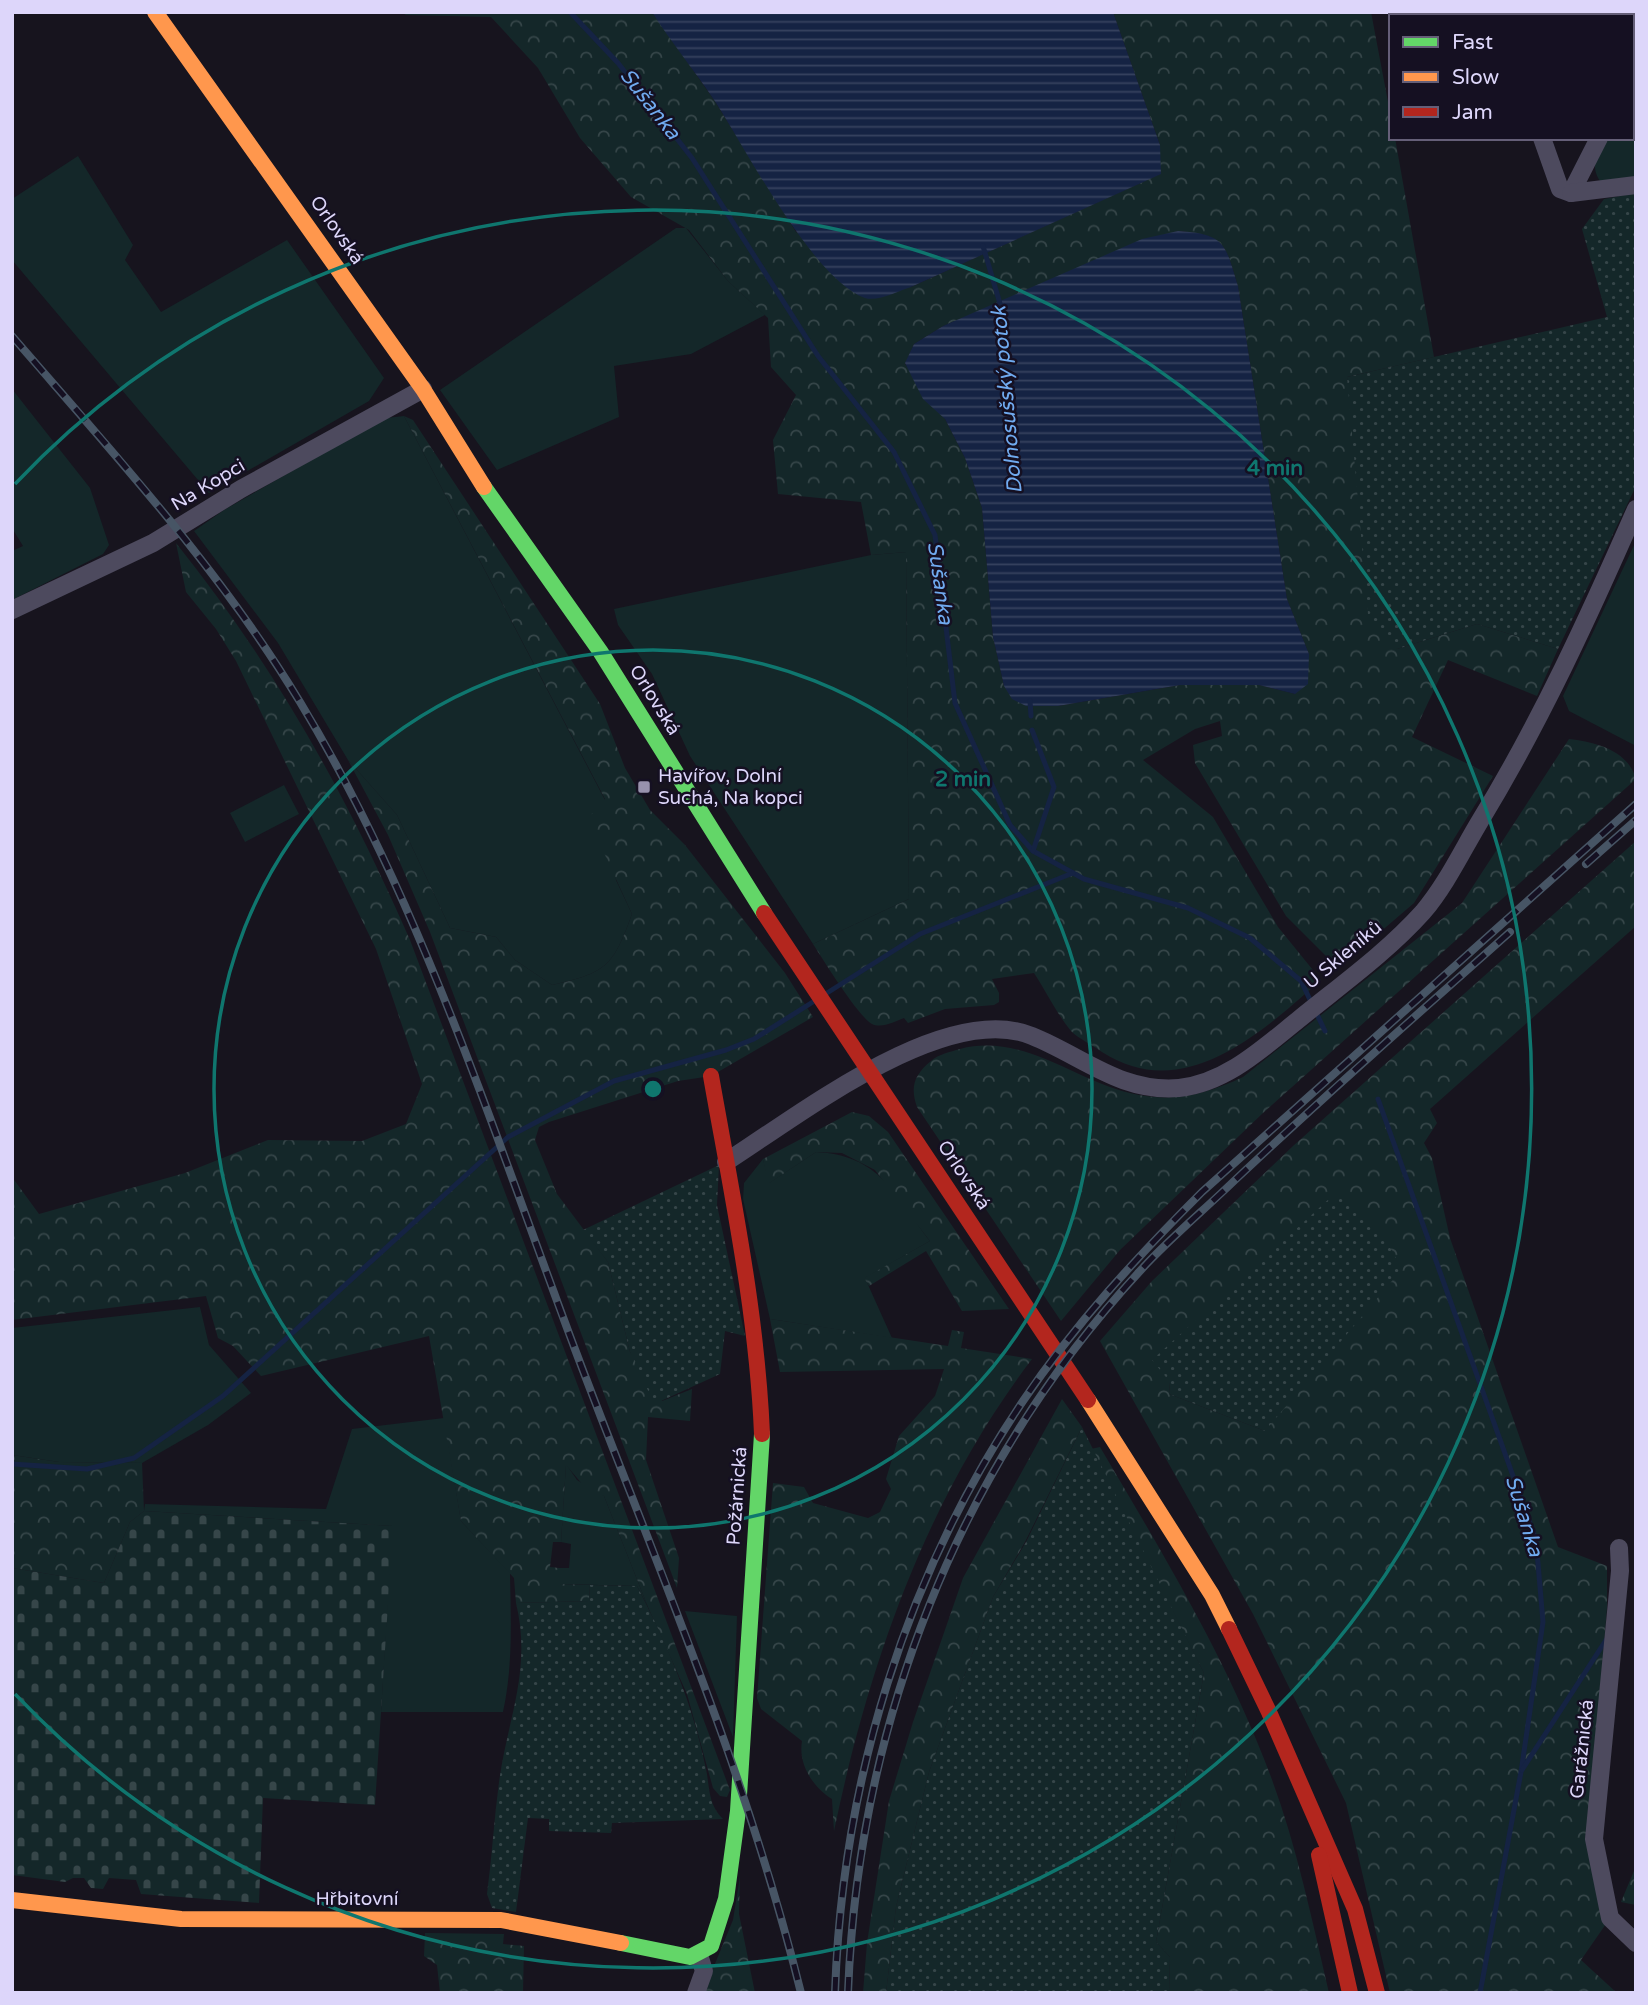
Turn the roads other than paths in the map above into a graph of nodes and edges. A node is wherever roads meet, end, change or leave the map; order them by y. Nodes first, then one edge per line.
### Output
1 (155, 12) edge
2 (1543, 140) edge
3 (1598, 140) edge
4 (1636, 186) edge
5 (1571, 192) junction
6 (423, 389) junction
7 (1636, 509) edge
8 (12, 610) edge
9 (870, 1071) junction
10 (711, 1076) dead end
11 (726, 1162) junction
12 (1619, 1548) dead end
13 (1301, 1783) junction
14 (12, 1900) edge
15 (1636, 1943) edge
16 (699, 1955) junction
17 (696, 1993) edge
18 (1350, 1993) edge
19 (1377, 1993) edge

1 - 6 main road, Orlovská
2 - 5 street
3 - 5 street
4 - 5 street
6 - 8 street, Na Kopci
6 - 9 main road, Orlovská
7 - 9 street, U Skleníků
9 - 11 street
9 - 13 main road, Orlovská
10 - 11 main road, Požárnická
11 - 16 main road, Požárnická
12 - 15 street, Garážnická
13 - 18 main road
13 - 19 main road
14 - 16 main road, Hřbitovní
16 - 17 street

